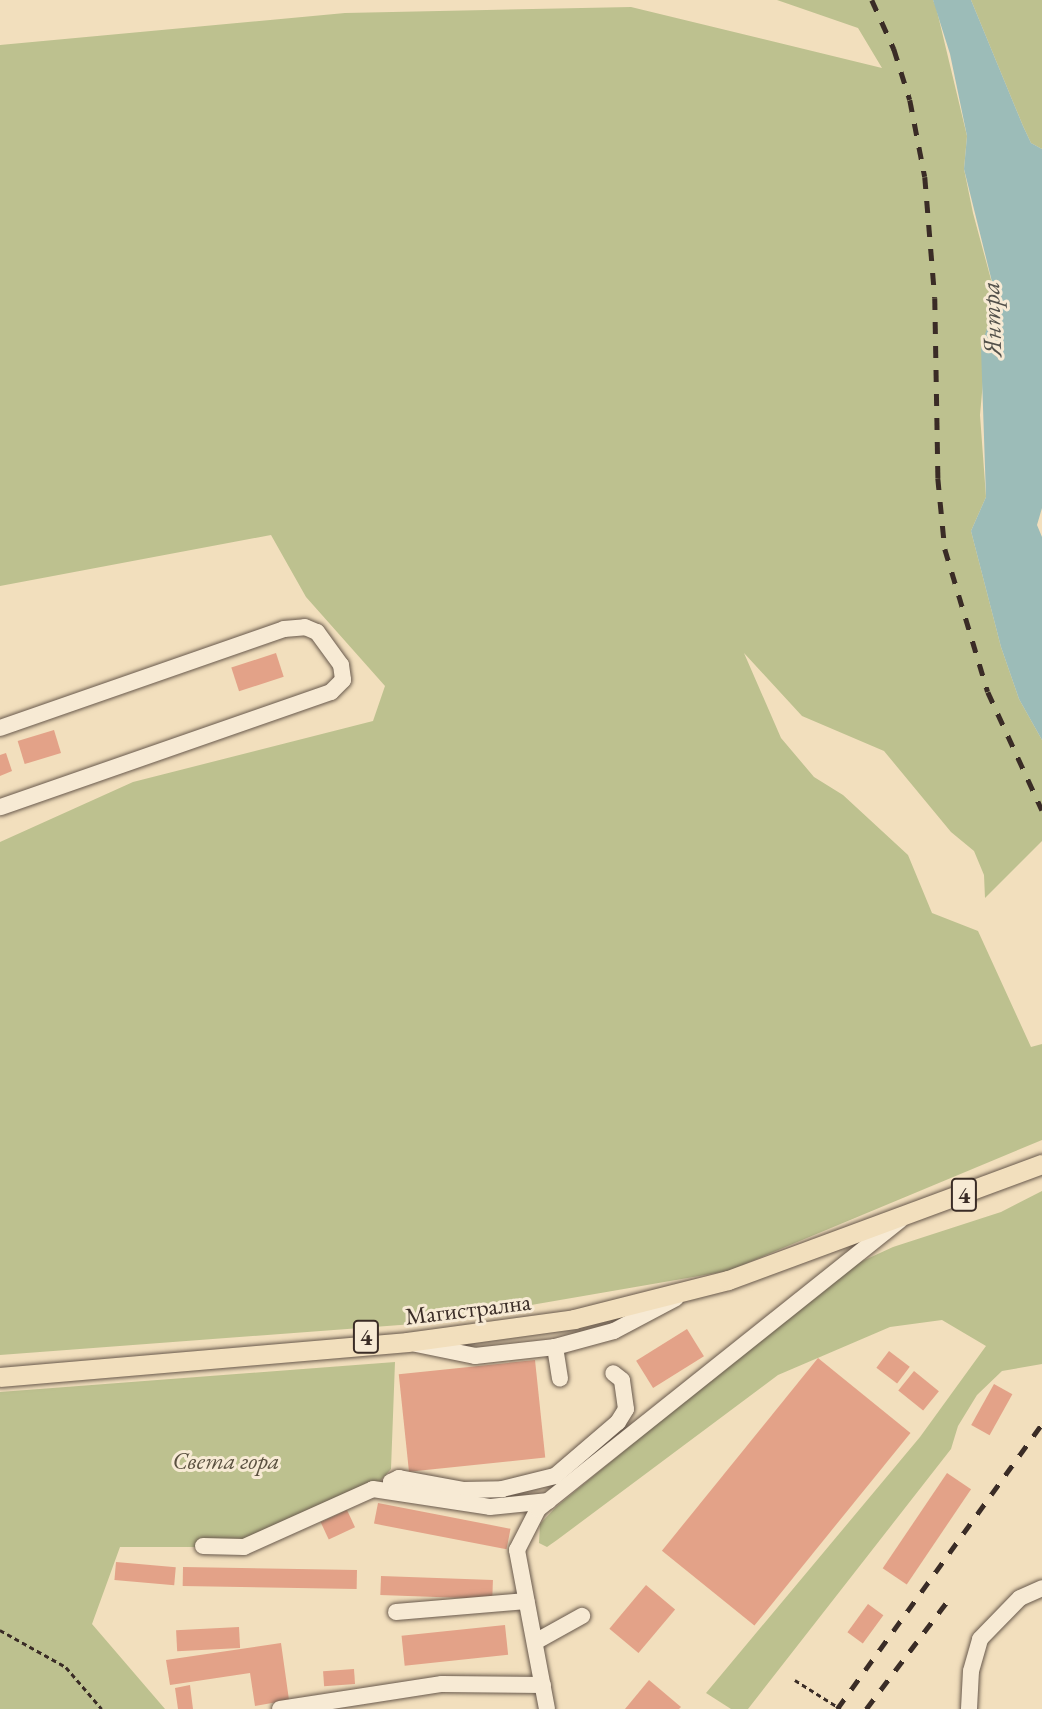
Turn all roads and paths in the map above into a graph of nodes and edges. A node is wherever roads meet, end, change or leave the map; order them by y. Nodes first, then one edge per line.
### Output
1 (0, 728) edge
2 (0, 807) edge
3 (1033, 1168) edge
4 (902, 1218) junction
5 (728, 1280) junction
6 (685, 1293) junction
7 (407, 1342) junction
8 (555, 1347) junction
9 (0, 1370) edge
10 (613, 1373) dead end
11 (0, 1377) edge
12 (560, 1379) dead end
13 (391, 1492) junction
14 (549, 1501) junction
15 (203, 1546) dead end
16 (1042, 1588) edge
17 (527, 1601) junction
18 (396, 1612) dead end
19 (582, 1616) dead end
20 (0, 1630) edge
21 (535, 1642) junction
22 (795, 1680) dead end
23 (543, 1685) junction
24 (102, 1709) edge
25 (279, 1709) edge
26 (547, 1709) edge
27 (841, 1709) edge
28 (969, 1709) edge

1 - 2 street
3 - 4 main road, Магистрална / 4
4 - 5 main road, Магистрална / 4
4 - 14 street
5 - 6 main road, Магистрална / 4
5 - 9 main road, Магистрална / 4
6 - 7 main road, Магистрална / 4
6 - 8 street
7 - 8 street
7 - 11 main road, Магистрална / 4
8 - 12 street
10 - 13 street
13 - 14 street
13 - 15 street
14 - 17 street
16 - 28 street
17 - 18 street
17 - 21 street
19 - 21 street
20 - 24 path
21 - 23 street
22 - 27 path
23 - 25 street
23 - 26 street

